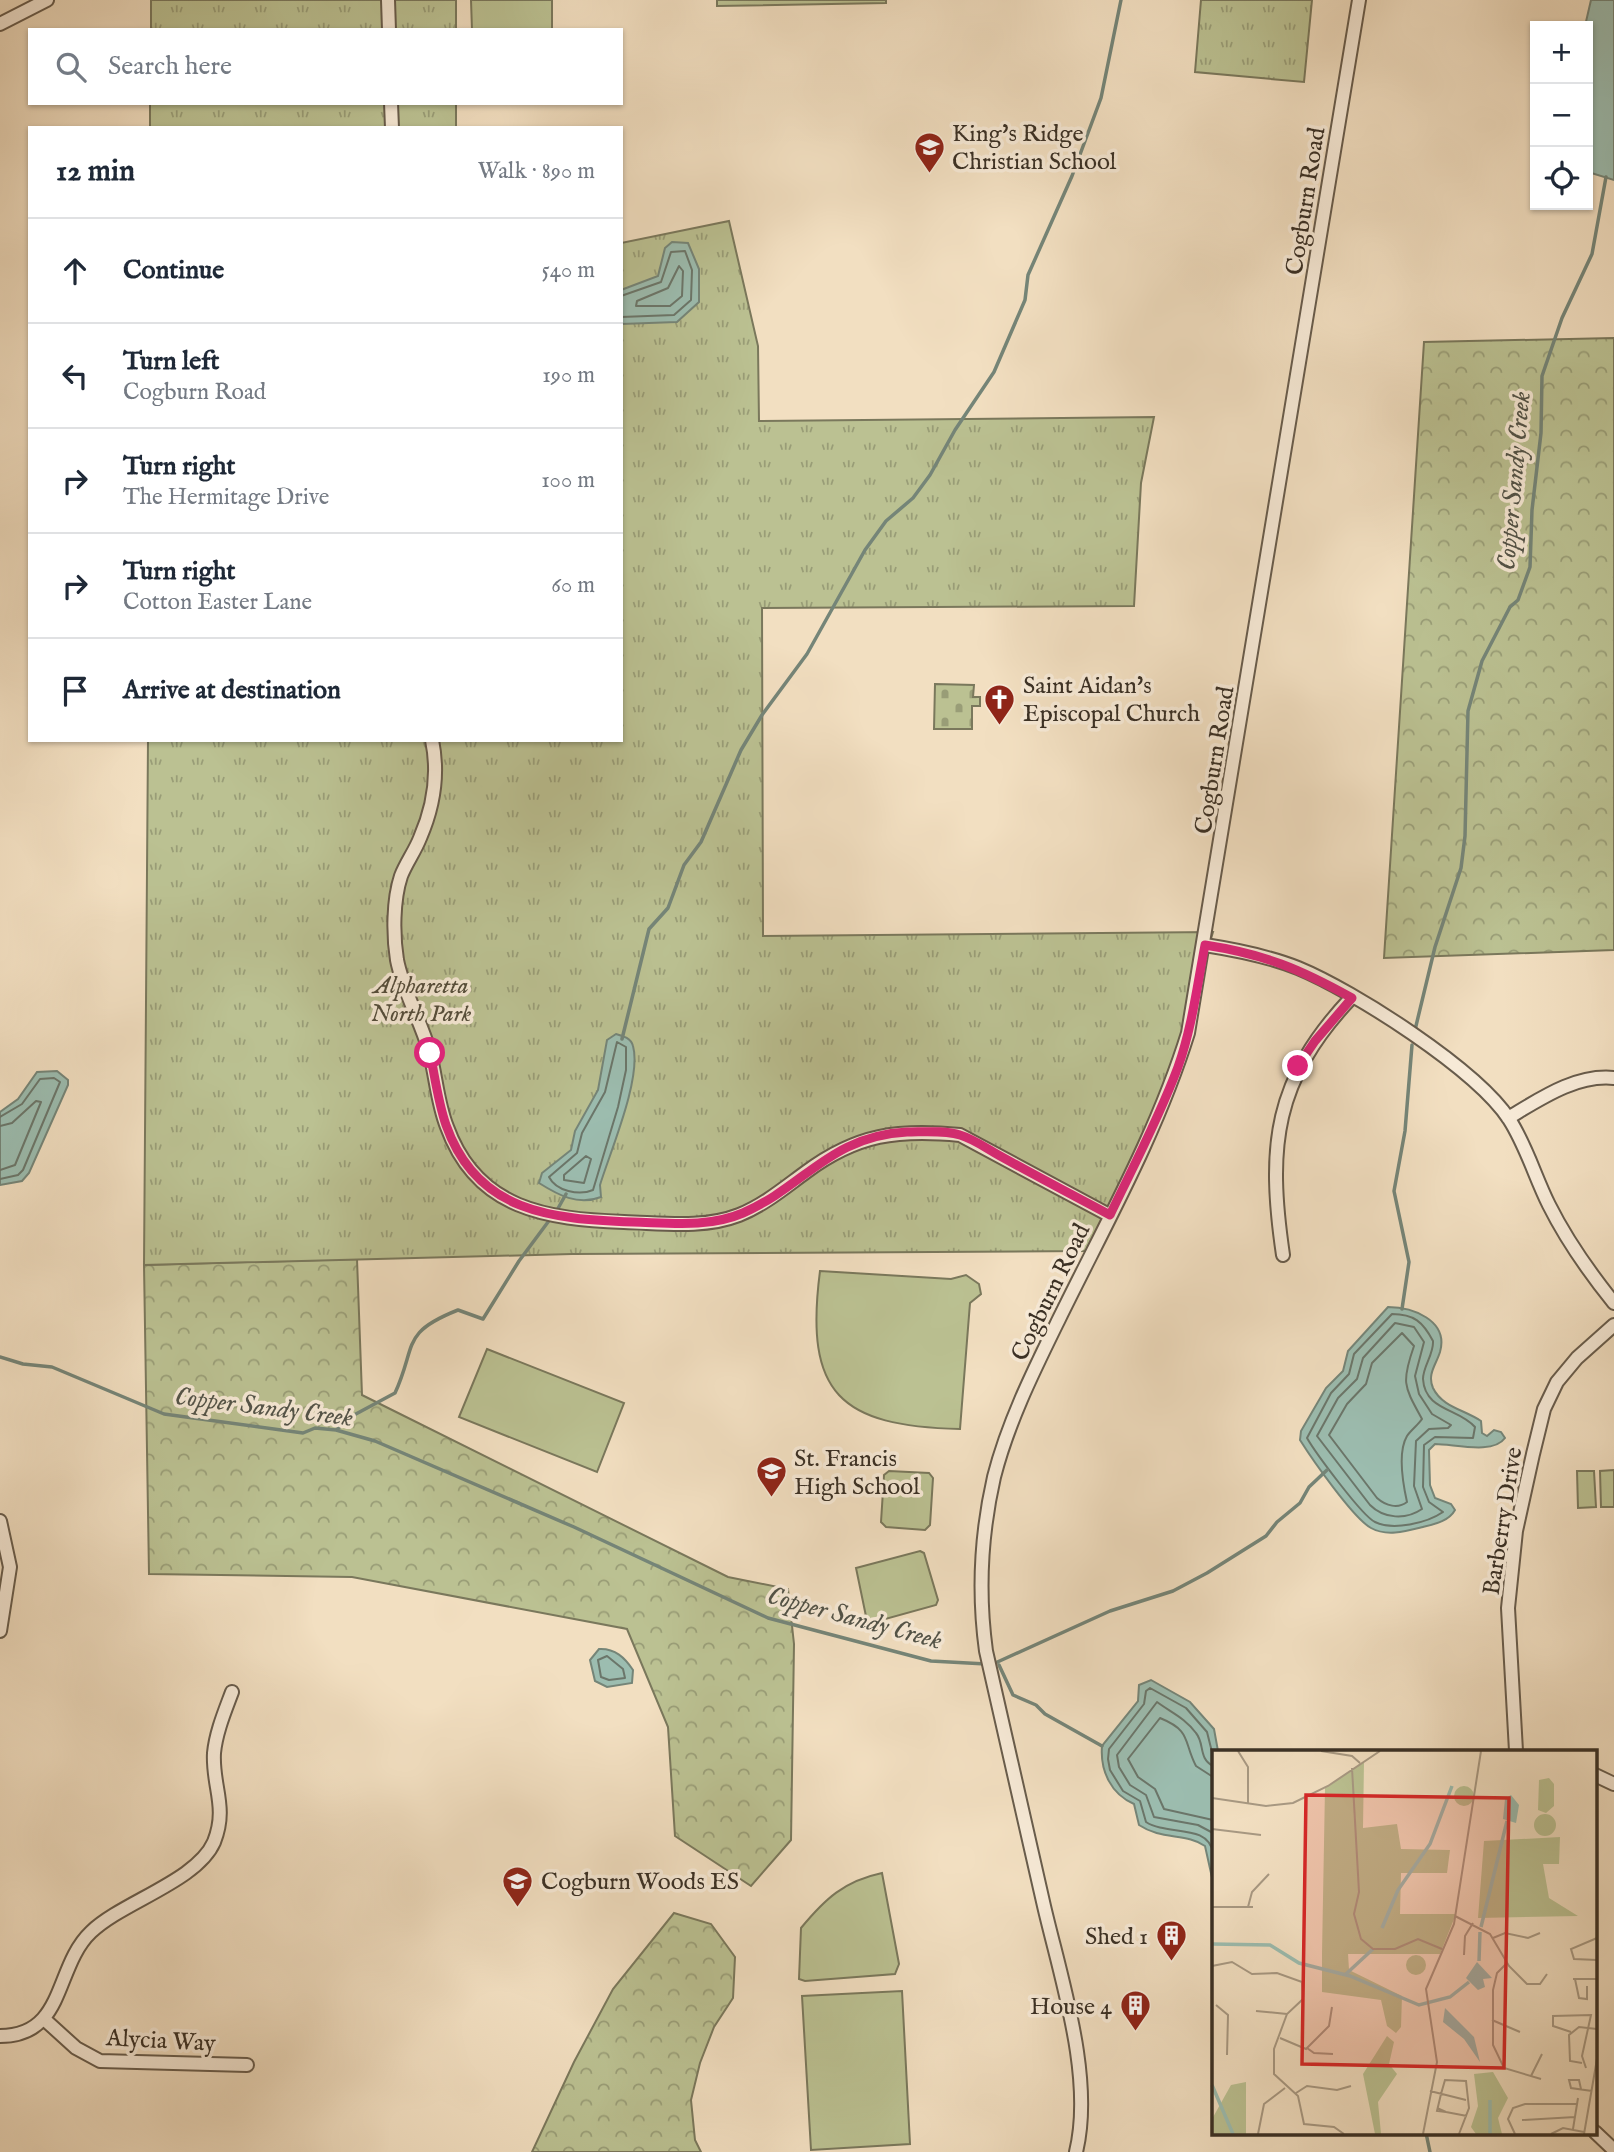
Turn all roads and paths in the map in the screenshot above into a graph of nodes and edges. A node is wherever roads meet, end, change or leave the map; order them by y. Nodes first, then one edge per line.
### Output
1 (47, 0) edge
2 (388, 0) edge
3 (1359, 0) edge
4 (0, 24) edge
5 (389, 28) edge
6 (391, 105) edge
7 (392, 126) edge
8 (432, 742) edge
9 (1205, 945) junction
10 (1352, 998) junction
11 (1614, 1078) edge
12 (1508, 1118) junction
13 (1110, 1215) junction
14 (1283, 1255) dead end
15 (1614, 1303) edge
16 (1614, 1325) edge
17 (0, 1521) edge
18 (0, 1631) edge
19 (232, 1692) dead end
20 (1516, 1750) edge
21 (1596, 1775) edge
22 (1614, 1784) edge
23 (44, 2019) junction
24 (0, 2035) edge
25 (247, 2065) dead end
26 (1596, 2133) edge
27 (1614, 2150) edge
28 (1076, 2152) edge

1 - 4 street
2 - 5 street
3 - 9 street, Cogburn Road
6 - 7 street
8 - 13 street
9 - 10 street
9 - 13 street, Cogburn Road
10 - 12 street
10 - 14 street
11 - 12 street
12 - 15 street
13 - 28 street, Cogburn Road
16 - 20 street, Barberry Drive
17 - 18 street
19 - 23 street
21 - 22 street
23 - 24 street
23 - 25 street, Alycia Way
26 - 27 street

